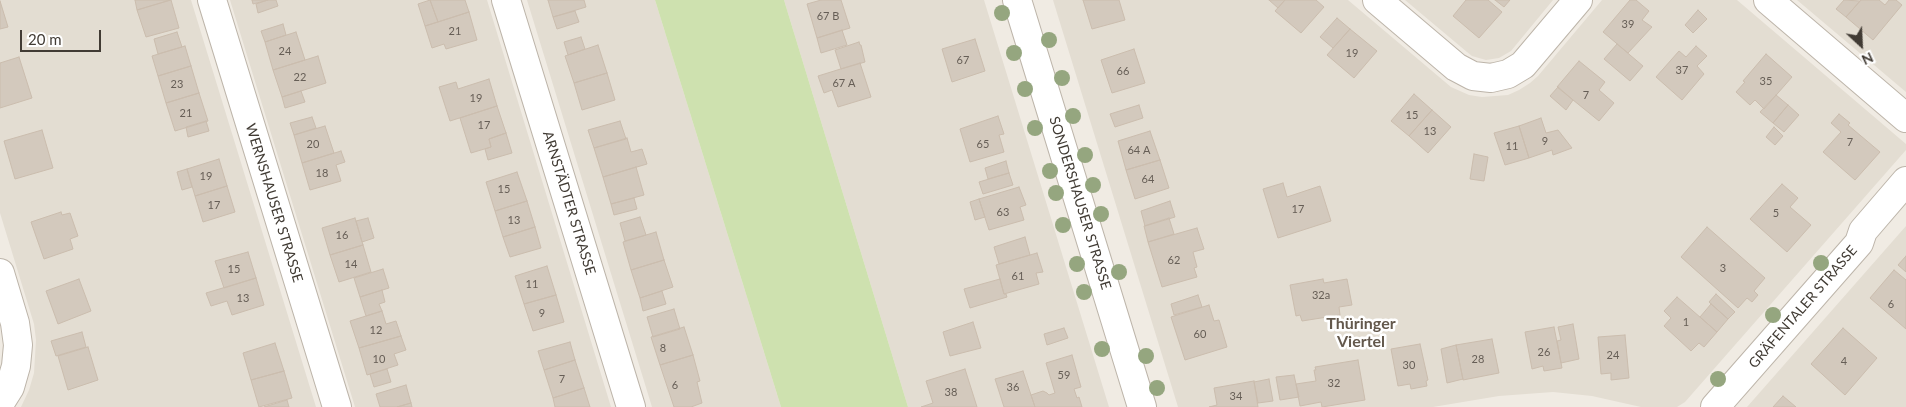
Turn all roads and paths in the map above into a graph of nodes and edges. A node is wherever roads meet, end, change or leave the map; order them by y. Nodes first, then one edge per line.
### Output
1 (212, 0) edge
2 (506, 0) edge
3 (1017, 0) edge
4 (1377, 0) edge
5 (1578, 0) edge
6 (1768, 0) edge
7 (1906, 118) edge
8 (1906, 181) edge
9 (0, 273) edge
10 (0, 403) edge
11 (337, 407) edge
12 (631, 407) edge
13 (1142, 407) edge
14 (1715, 407) edge

1 - 11 street, WERNSHAUSER STRASSE
2 - 12 street, ARNSTÄDTER STRASSE
3 - 13 street, SONDERSHAUSER STRASSE
4 - 5 street
6 - 7 street
8 - 14 street, GRÄFENTALER STRASSE
9 - 10 street

